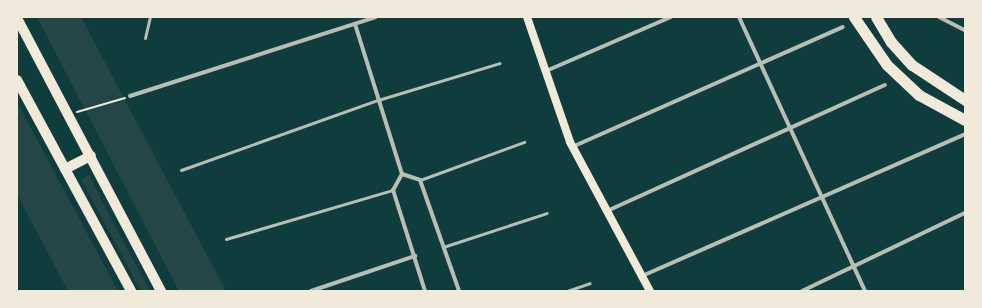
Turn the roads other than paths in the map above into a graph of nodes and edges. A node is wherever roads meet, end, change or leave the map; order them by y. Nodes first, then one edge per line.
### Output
1 (22, 17) edge
2 (150, 17) edge
3 (376, 17) edge
4 (527, 17) edge
5 (672, 17) edge
6 (739, 17) edge
7 (854, 17) edge
8 (876, 17) edge
9 (939, 17) edge
10 (17, 18) edge
11 (355, 24) junction
12 (843, 27) dead end
13 (965, 30) edge
14 (26, 33) junction
15 (145, 38) dead end
16 (760, 61) junction
17 (500, 63) dead end
18 (546, 71) junction
19 (17, 80) edge
20 (885, 85) dead end
21 (130, 96) road end
22 (378, 100) junction
23 (965, 100) edge
24 (965, 120) edge
25 (790, 127) junction
26 (965, 134) edge
27 (524, 142) dead end
28 (572, 147) junction
29 (91, 156) junction
30 (65, 169) junction
31 (181, 170) dead end
32 (402, 174) junction
33 (420, 180) junction
34 (393, 190) junction
35 (823, 199) junction
36 (605, 212) junction
37 (547, 213) dead end
38 (965, 213) edge
39 (226, 239) dead end
40 (443, 247) junction
41 (415, 256) junction
42 (854, 267) junction
43 (641, 276) junction
44 (590, 283) dead end
45 (131, 291) edge
46 (161, 291) edge
47 (310, 291) edge
48 (425, 291) edge
49 (459, 291) edge
50 (567, 291) edge
51 (650, 291) edge
52 (802, 291) edge
53 (865, 291) edge

1 - 14 main road
2 - 15 lane
3 - 11 street
4 - 18 main road
5 - 18 street
6 - 16 street
7 - 24 highway
8 - 23 highway
9 - 13 street
10 - 14 main road
11 - 21 street
11 - 22 street
12 - 16 street
14 - 29 main road
16 - 25 street
16 - 28 street
17 - 22 lane
18 - 28 main road
19 - 30 main road
20 - 25 street
22 - 31 lane
22 - 32 street
25 - 35 street
25 - 36 street
26 - 35 street
27 - 33 lane
28 - 36 main road
29 - 30 main road
29 - 46 main road
30 - 45 main road
32 - 33 street
32 - 34 street
33 - 40 street
34 - 39 lane
34 - 41 street
35 - 42 street
35 - 43 street
36 - 43 main road
37 - 40 lane
38 - 42 street
40 - 49 street
41 - 47 street
41 - 48 street
42 - 52 street
42 - 53 street
43 - 51 main road
44 - 50 lane

